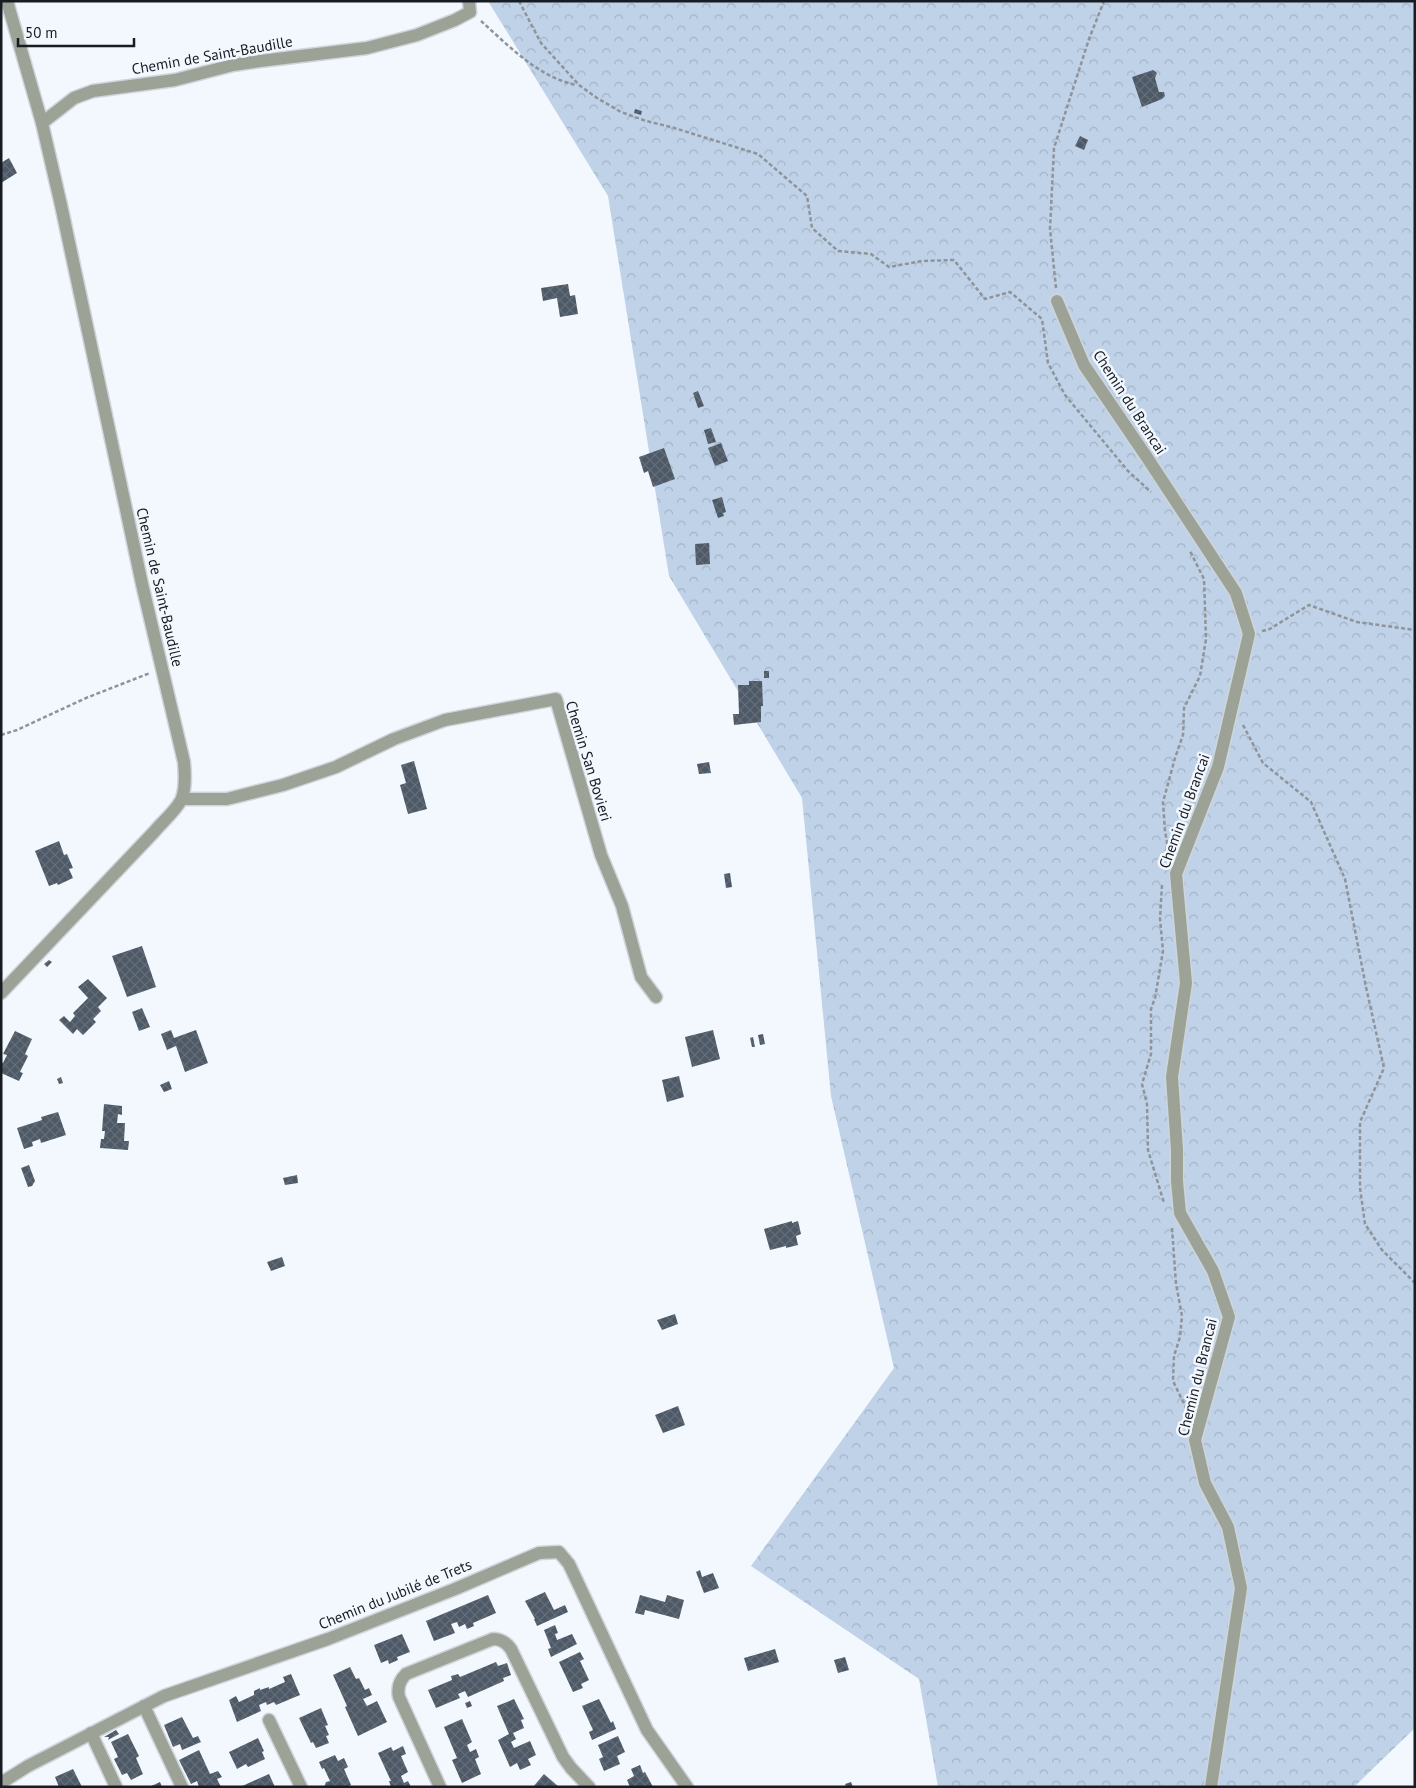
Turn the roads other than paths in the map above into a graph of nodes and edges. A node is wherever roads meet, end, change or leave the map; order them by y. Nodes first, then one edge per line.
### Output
1 (7, 1) edge
2 (470, 6) edge
3 (42, 123) junction
4 (1057, 301) road end
5 (182, 798) junction
6 (1, 994) edge
7 (656, 996) dead end
8 (144, 1706) junction
9 (269, 1720) dead end
10 (91, 1733) junction
11 (1, 1783) edge
12 (116, 1787) edge
13 (182, 1787) edge
14 (301, 1787) edge
15 (440, 1787) edge
16 (589, 1787) edge
17 (687, 1787) edge
18 (1211, 1787) edge

1 - 3 street, Chemin de Saint-Baudille
2 - 3 street, Chemin de Saint-Baudille
3 - 5 street, Chemin de Saint-Baudille
4 - 18 street, Chemin du Brancai
5 - 6 street
5 - 7 street, Chemin San Bovieri
8 - 10 street, Chemin du Jubilé de Trets
8 - 13 street
8 - 17 street, Chemin du Jubilé de Trets
9 - 14 street
10 - 11 street, Chemin du Jubilé de Trets
10 - 12 street
15 - 16 street

